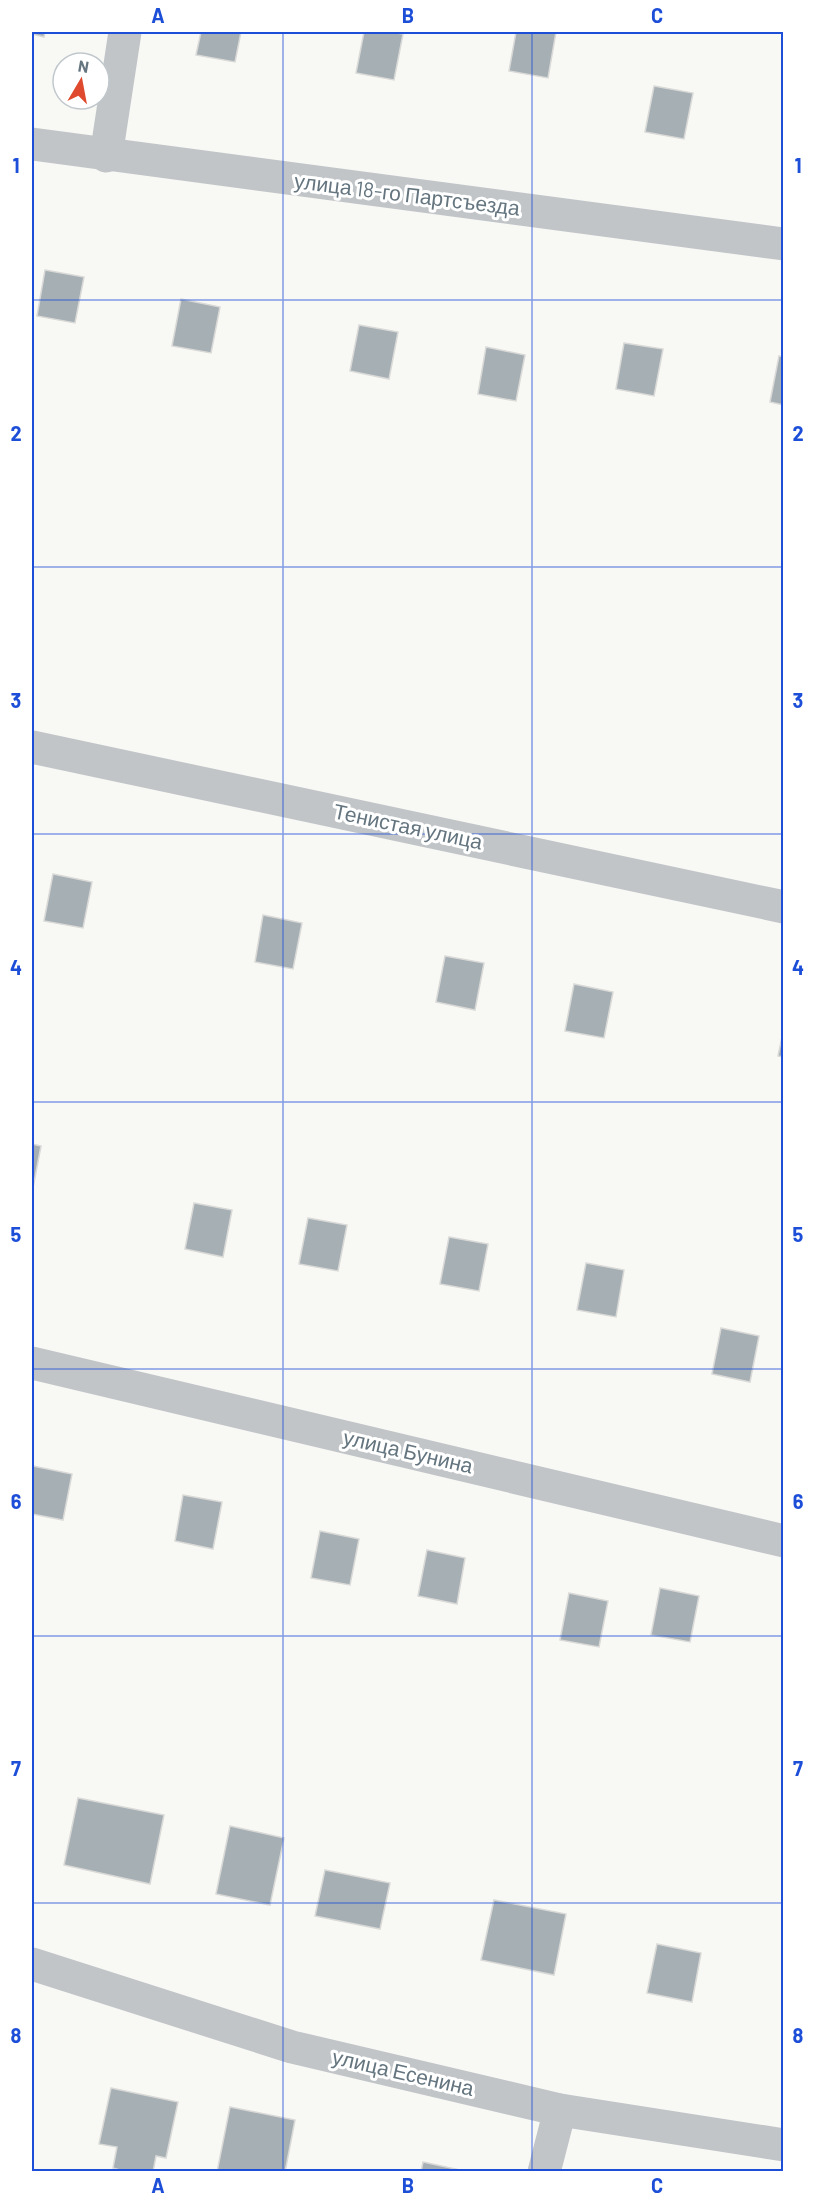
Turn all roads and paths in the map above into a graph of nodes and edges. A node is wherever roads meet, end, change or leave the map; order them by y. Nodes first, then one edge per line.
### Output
1 (125, 32) edge
2 (32, 144) edge
3 (106, 156) junction
4 (783, 244) edge
5 (32, 747) edge
6 (783, 907) edge
7 (32, 1363) edge
8 (783, 1541) edge
9 (32, 1964) edge
10 (560, 2110) junction
11 (783, 2145) edge
12 (544, 2172) edge

1 - 3 street
2 - 3 street, улица 18-го Партсъезда
3 - 4 street, улица 18-го Партсъезда
5 - 6 street, Тенистая улица
7 - 8 street, улица Бунина
9 - 10 street, улица Есенина
10 - 11 street, улица Есенина
10 - 12 street

